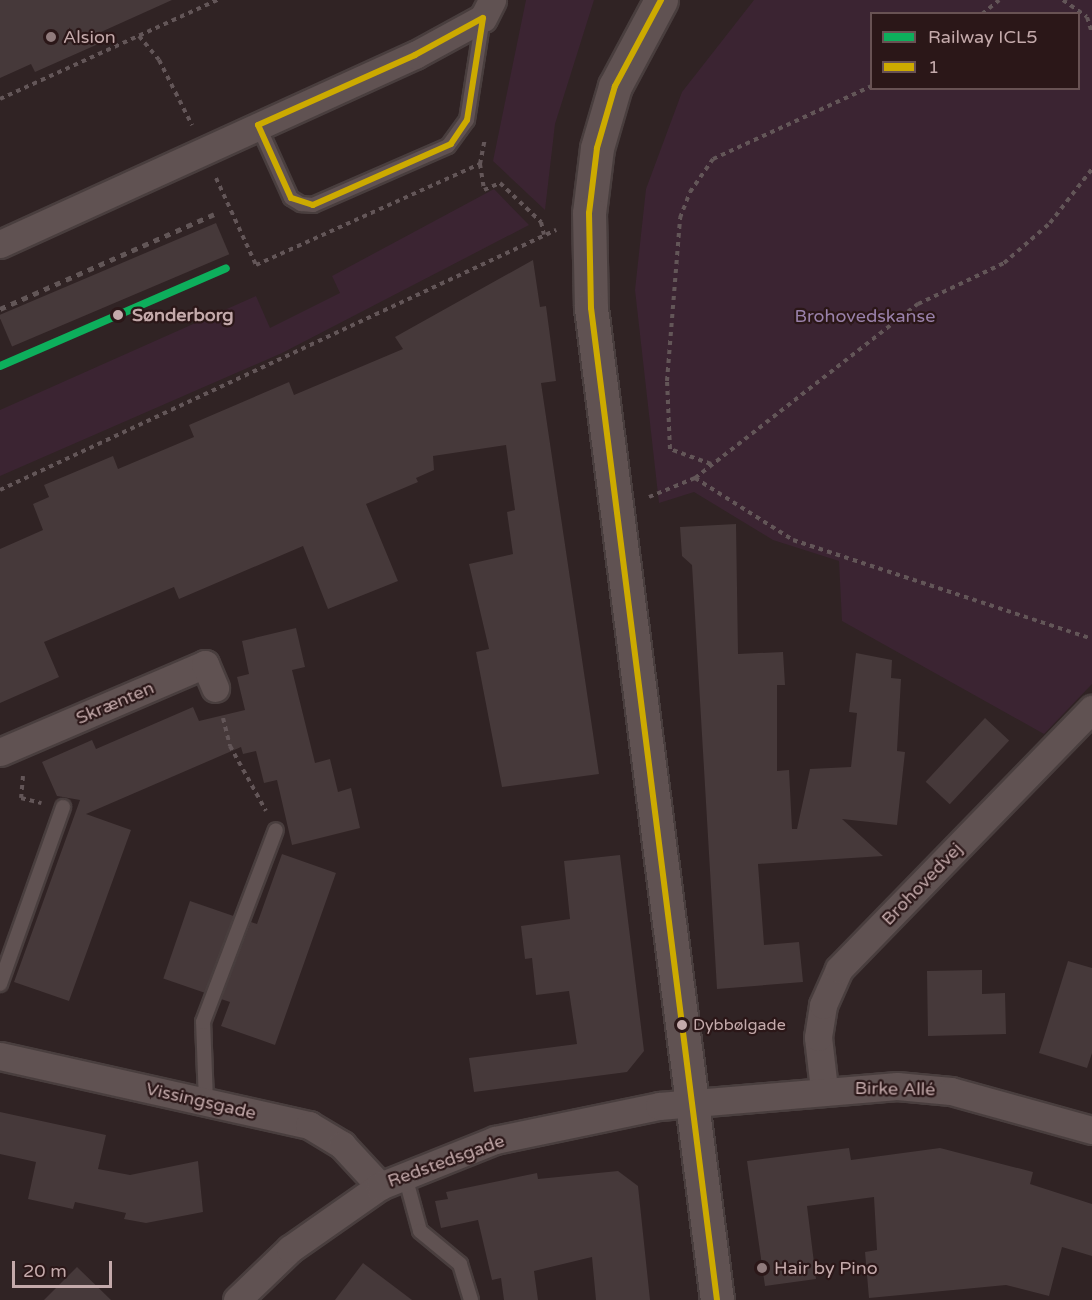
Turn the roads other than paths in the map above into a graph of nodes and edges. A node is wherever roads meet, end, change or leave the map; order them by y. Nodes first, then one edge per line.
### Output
1 (661, 0) edge
2 (488, 9) edge
3 (258, 125) junction
4 (0, 244) edge
5 (215, 688) road end
6 (1092, 709) edge
7 (0, 752) edge
8 (63, 807) road end
9 (276, 830) road end
10 (0, 984) edge
11 (0, 1056) edge
12 (824, 1089) junction
13 (692, 1101) junction
14 (206, 1102) junction
15 (1092, 1130) edge
16 (405, 1176) junction
17 (380, 1186) junction
18 (237, 1300) edge
19 (471, 1300) edge
20 (717, 1300) edge

1 - 13 street
2 - 3 street
2 - 3 lane
3 - 4 street
5 - 7 street, Skrænten
6 - 12 street, Brohovedvej
8 - 10 lane
9 - 14 lane
11 - 14 street, Vissingsgade
12 - 13 street, Birke Allé
12 - 15 street, Birke Allé
13 - 16 street, Redstedsgade
13 - 20 street
14 - 17 street, Vissingsgade
16 - 17 street, Redstedsgade
16 - 19 lane
17 - 18 street, Redstedsgade

